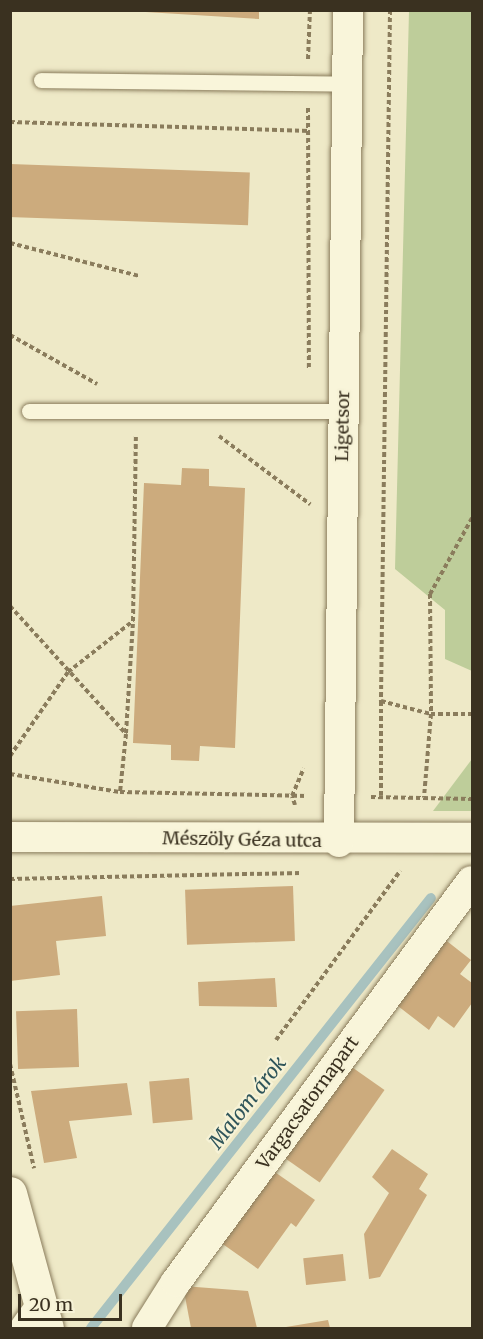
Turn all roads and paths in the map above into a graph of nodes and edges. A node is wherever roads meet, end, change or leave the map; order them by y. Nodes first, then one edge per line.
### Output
1 (348, 10) edge
2 (390, 10) edge
3 (41, 80) dead end
4 (347, 84) junction
5 (10, 122) edge
6 (346, 132) junction
7 (10, 243) edge
8 (139, 276) dead end
9 (10, 335) edge
10 (29, 411) dead end
11 (343, 411) junction
12 (137, 413) junction
13 (190, 414) junction
14 (310, 504) dead end
15 (472, 518) edge
16 (10, 606) edge
17 (133, 621) junction
18 (68, 672) junction
19 (381, 701) junction
20 (431, 714) junction
21 (472, 714) edge
22 (126, 734) junction
23 (10, 756) edge
24 (10, 774) edge
25 (120, 792) junction
26 (339, 796) junction
27 (381, 797) junction
28 (424, 798) junction
29 (472, 799) edge
30 (10, 837) edge
31 (472, 838) edge
32 (339, 842) junction
33 (400, 871) junction
34 (410, 871) dead end
35 (388, 872) dead end
36 (305, 873) dead end
37 (10, 879) edge
38 (472, 881) edge
39 (276, 1040) dead end
40 (10, 1193) edge
41 (40, 1322) edge
42 (147, 1329) edge

1 - 4 street, Ligetsor
2 - 19 path
3 - 4 lane
4 - 6 street, Ligetsor
5 - 6 path
6 - 11 street, Ligetsor
7 - 8 path
9 - 12 path
10 - 12 lane
11 - 13 lane
11 - 26 street, Ligetsor
12 - 13 lane
12 - 17 path
13 - 14 path
15 - 20 path
16 - 18 path
17 - 18 path
17 - 22 path
18 - 22 path
18 - 23 path
19 - 20 path
19 - 27 path
20 - 21 path
20 - 28 path
22 - 25 path
24 - 25 path
25 - 26 path
26 - 27 path
26 - 32 street, Ligetsor
27 - 28 path
28 - 29 path
30 - 32 street, Mészöly Géza utca
31 - 32 street, Mészöly Géza utca
33 - 34 path
33 - 35 path
33 - 39 path
36 - 37 path
38 - 42 street, Vargacsatornapart
40 - 41 main road

